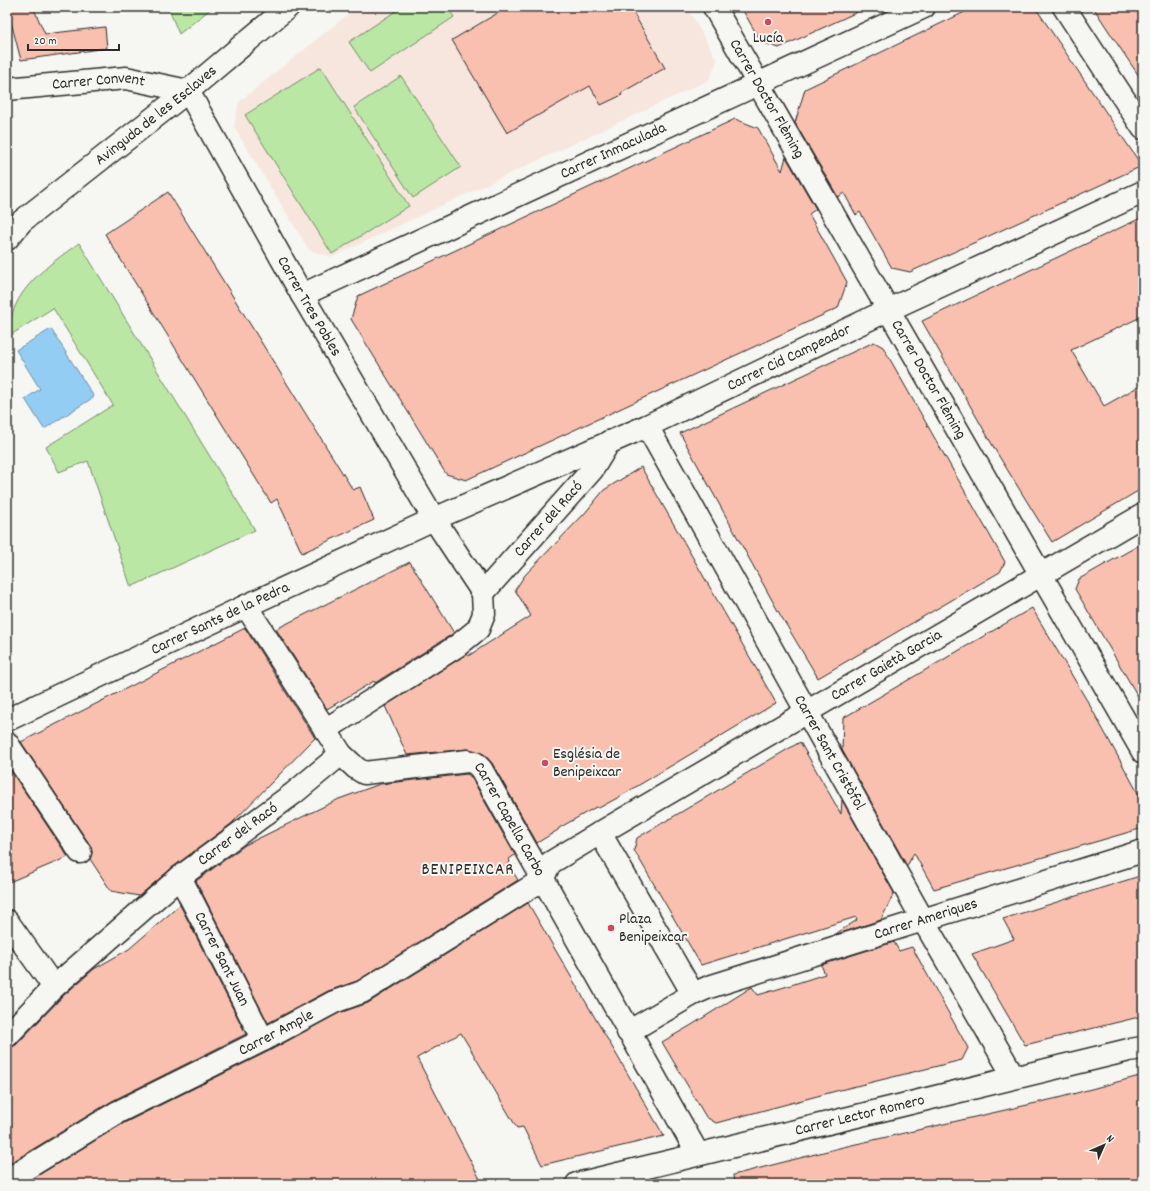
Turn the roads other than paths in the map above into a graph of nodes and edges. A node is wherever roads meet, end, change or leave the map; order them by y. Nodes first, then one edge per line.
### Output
1 (288, 7) edge
2 (714, 7) edge
3 (924, 7) edge
4 (1064, 7) edge
5 (758, 84) junction
6 (7, 89) edge
7 (188, 91) junction
8 (1143, 128) edge
9 (1143, 192) edge
10 (15, 223) edge
11 (7, 239) edge
12 (302, 295) junction
13 (888, 310) junction
14 (648, 426) junction
15 (609, 442) junction
16 (1143, 515) edge
17 (434, 519) junction
18 (1041, 574) junction
19 (483, 593) junction
20 (246, 606) junction
21 (807, 712) junction
22 (7, 720) edge
23 (325, 730) junction
24 (7, 743) edge
25 (1143, 752) edge
26 (341, 754) junction
27 (600, 833) junction
28 (1143, 851) edge
29 (80, 852) dead end
30 (180, 877) junction
31 (542, 880) junction
32 (923, 920) junction
33 (7, 922) edge
34 (54, 987) junction
35 (701, 990) junction
36 (628, 1032) junction
37 (7, 1036) edge
38 (263, 1040) junction
39 (1143, 1048) edge
40 (1014, 1077) junction
41 (698, 1154) junction
42 (7, 1180) edge
43 (576, 1184) edge

1 - 7 street, Avinguda de les Esclaves
2 - 5 street, Carrer Doctor Flèming
3 - 5 street, Carrer Inmaculada
4 - 8 street
5 - 12 street, Carrer Inmaculada
5 - 13 street, Carrer Doctor Flèming
6 - 7 street, Carrer Convent
7 - 10 street, Avinguda de les Esclaves
7 - 12 street, Carrer Tres Pobles
9 - 13 street, Carrer Cid Campeador
10 - 11 street, Avinguda de les Esclaves
12 - 17 street, Carrer Tres Pobles
13 - 14 street, Carrer Cid Campeador
13 - 18 street, Carrer Doctor Flèming
14 - 15 street, Carrer Cid Campeador
14 - 21 street, Carrer Sant Cristòfol
15 - 17 street, Carrer Cid Campeador
15 - 19 street, Carrer del Racó
16 - 18 street, Carrer Gaietà Garcia
17 - 19 street
17 - 20 street, Carrer Sants de la Pedra
18 - 21 street, Carrer Gaietà Garcia
18 - 25 street, Carrer Doctor Flèming
19 - 23 street
20 - 22 street, Carrer Sants de la Pedra
20 - 23 street, Carrer Capella Carbo
21 - 27 street, Carrer Gaietà Garcia
21 - 32 street, Carrer Sant Cristòfol
23 - 26 street, Carrer Capella Carbo
24 - 29 street
26 - 30 street, Carrer del Racó
26 - 31 street, Carrer Capella Carbo
27 - 31 street, Carrer Gaietà Garcia
27 - 35 street
28 - 32 street, Carrer Ameriques
30 - 34 street, Carrer del Racó
30 - 38 street, Carrer Sant Juan
31 - 36 street, Carrer Capella Carbo
31 - 38 street, Carrer Ample
32 - 35 street, Carrer Ameriques
32 - 40 street, Carrer Sant Cristòfol
33 - 34 street
34 - 37 street, Carrer del Racó
35 - 36 street, Carrer Ameriques
36 - 41 street, Carrer Capella Carbo
38 - 42 street, Carrer Ample
39 - 40 street, Carrer Lector Romero
40 - 41 street, Carrer Lector Romero
41 - 43 street, Carrer Lector Romero

